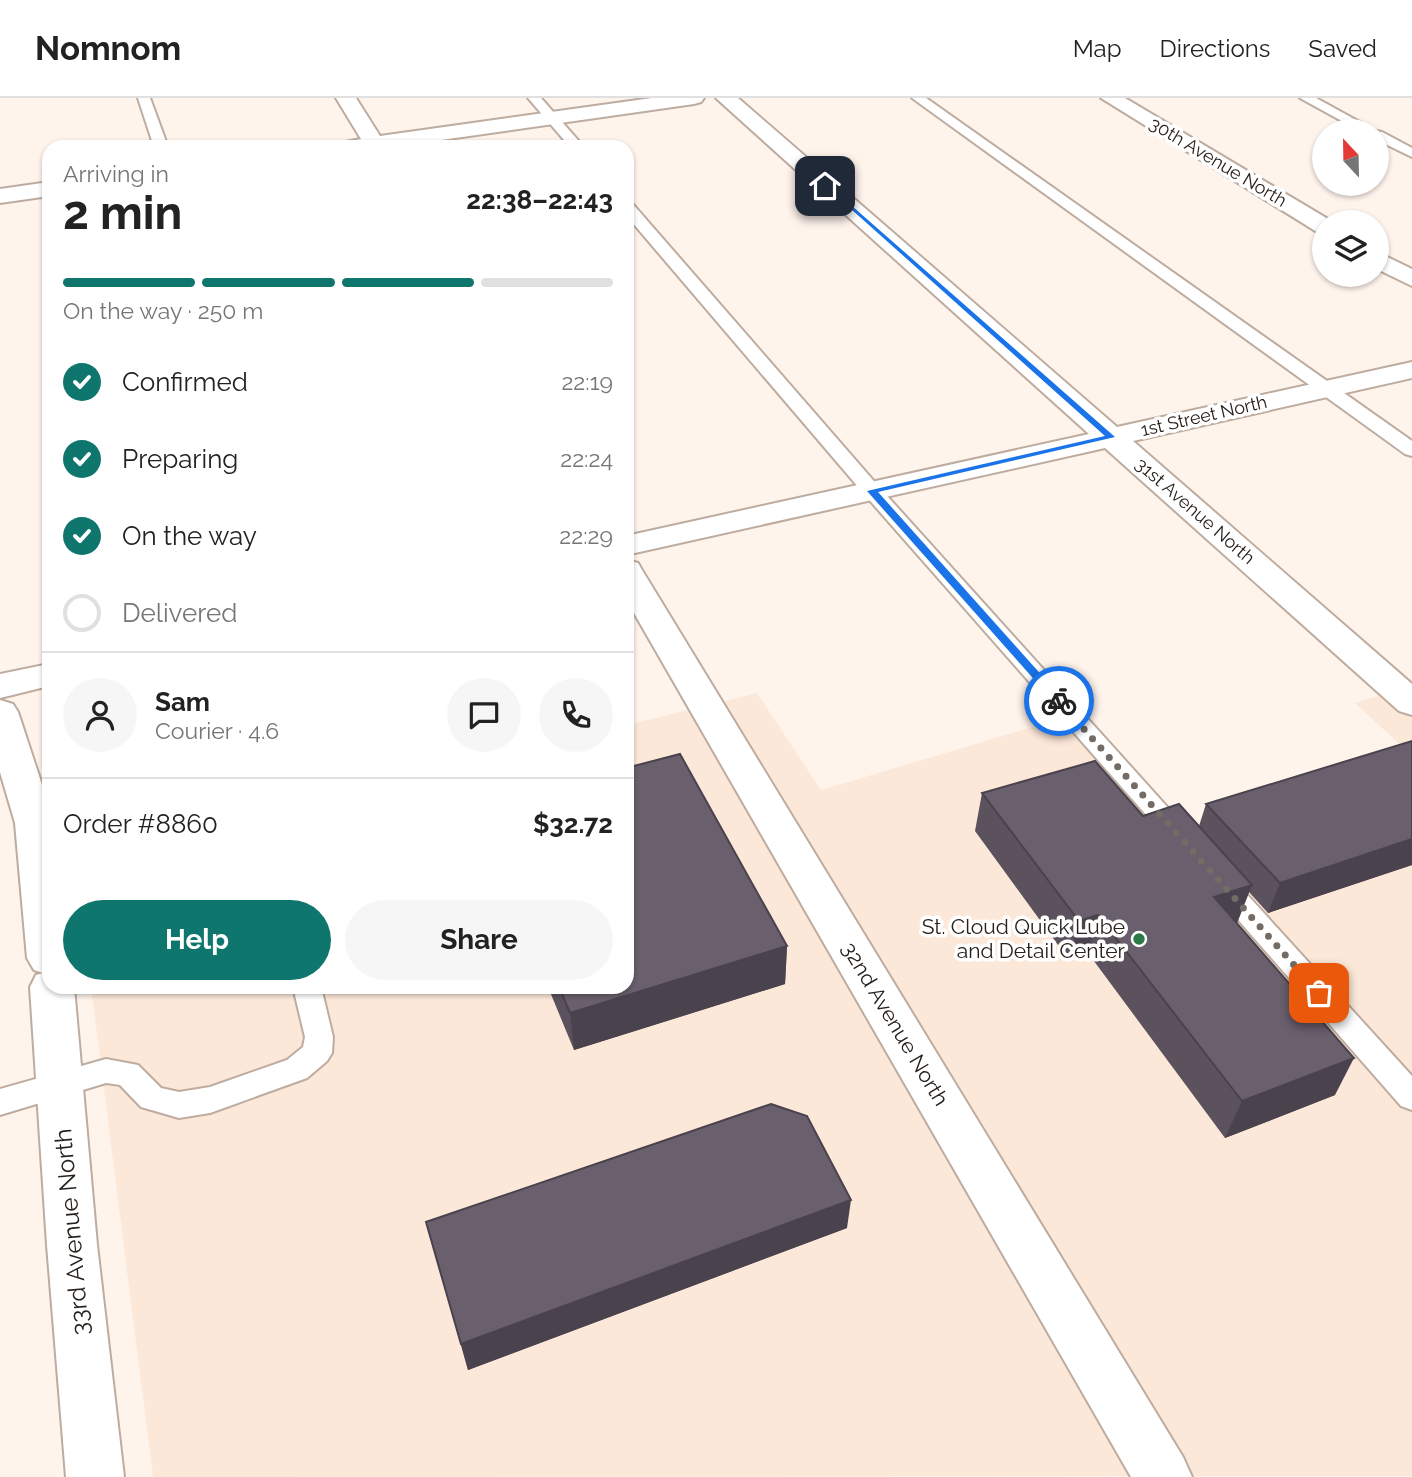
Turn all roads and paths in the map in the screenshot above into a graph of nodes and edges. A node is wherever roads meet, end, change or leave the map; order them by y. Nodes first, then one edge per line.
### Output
1 (144, 98) edge
2 (346, 98) edge
3 (534, 98) edge
4 (694, 98) edge
5 (726, 98) edge
6 (918, 98) edge
7 (1111, 98) edge
8 (1306, 98) edge
9 (552, 118) junction
10 (1346, 119) edge
11 (159, 140) edge
12 (372, 140) edge
13 (408, 140) edge
14 (571, 140) edge
15 (1390, 142) edge
16 (1412, 153) edge
17 (42, 190) edge
18 (0, 196) edge
19 (634, 214) edge
20 (1312, 219) edge
21 (1389, 265) edge
22 (1412, 279) edge
23 (1412, 370) edge
24 (1329, 388) junction
25 (1111, 437) junction
26 (1412, 450) edge
27 (872, 491) junction
28 (634, 544) edge
29 (634, 584) edge
30 (42, 676) edge
31 (0, 685) edge
32 (1412, 702) edge
33 (0, 712) edge
34 (42, 890) edge
35 (53, 994) edge
36 (309, 994) edge
37 (59, 1084) junction
38 (1412, 1097) edge
39 (0, 1102) edge
40 (95, 1477) edge
41 (1163, 1477) edge

1 - 11 lane
2 - 12 street
3 - 9 lane
4 - 9 street
5 - 25 street, 31st Avenue North
6 - 24 lane
7 - 20 street, 30th Avenue North
8 - 10 lane
9 - 13 street
9 - 14 lane
15 - 16 lane
17 - 18 street
19 - 27 lane
21 - 22 street
23 - 24 street, 1st Street North
24 - 25 street, 1st Street North
24 - 26 lane
25 - 27 street, 1st Street North
25 - 32 street, 31st Avenue North
27 - 28 street, 1st Street North
27 - 38 lane
29 - 41 street, 32nd Avenue North
30 - 31 street
33 - 34 street
35 - 37 street, 33rd Avenue North
36 - 37 lane
37 - 39 lane
37 - 40 street, 33rd Avenue North

